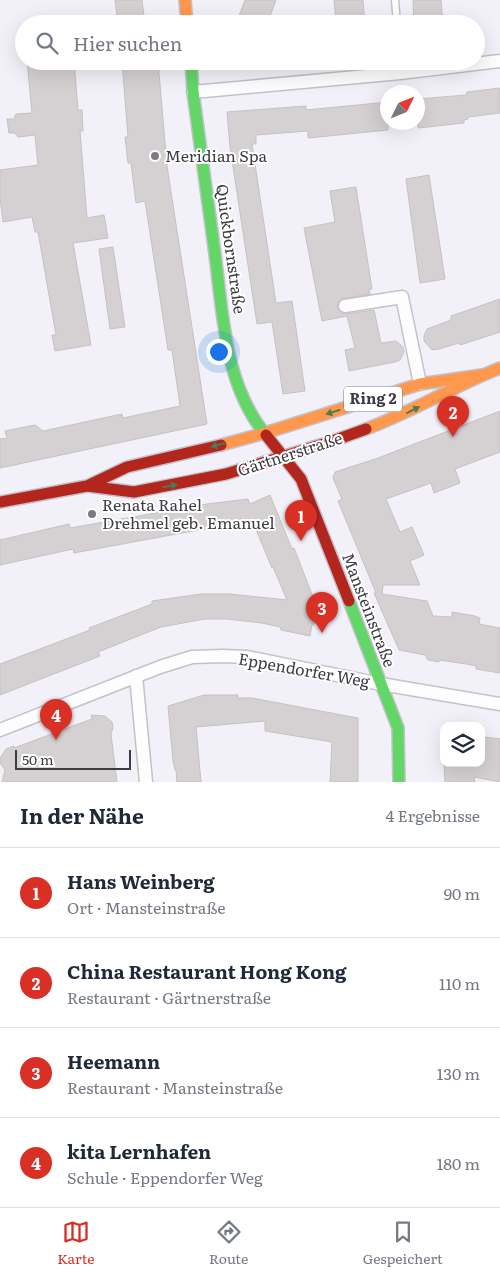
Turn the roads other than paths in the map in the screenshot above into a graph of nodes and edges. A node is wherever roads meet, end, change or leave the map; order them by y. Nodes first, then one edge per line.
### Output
1 (186, 0) edge
2 (395, 0) edge
3 (187, 15) edge
4 (396, 15) edge
5 (500, 60) edge
6 (485, 62) edge
7 (192, 70) edge
8 (423, 70) edge
9 (193, 92) junction
10 (346, 306) dead end
11 (500, 368) edge
12 (482, 375) junction
13 (420, 384) junction
14 (265, 433) junction
15 (285, 456) junction
16 (87, 486) junction
17 (0, 502) edge
18 (136, 676) junction
19 (381, 684) junction
20 (500, 704) edge
21 (0, 730) edge
22 (146, 782) edge
23 (399, 782) edge

1 - 3 main road
2 - 4 lane
5 - 6 street
7 - 9 main road, Quickbornstraße
8 - 9 street
9 - 14 main road, Quickbornstraße
10 - 13 street
11 - 12 main road, Gärtnerstraße / Ring 2
12 - 13 main road, Gärtnerstraße / Ring 2
15 -> 12 main road, Gärtnerstraße / Ring 2
13 -> 14 main road, Gärtnerstraße / Ring 2
14 - 15 main road, Quickbornstraße
14 -> 16 main road, Gärtnerstraße / Ring 2
16 -> 15 main road, Gärtnerstraße / Ring 2
15 - 19 main road, Mansteinstraße
16 - 17 main road, Gärtnerstraße / Ring 2
18 - 19 street, Eppendorfer Weg
18 - 21 street, Eppendorfer Weg
18 - 22 street
19 - 20 street, Eppendorfer Weg
19 - 23 main road, Mansteinstraße

